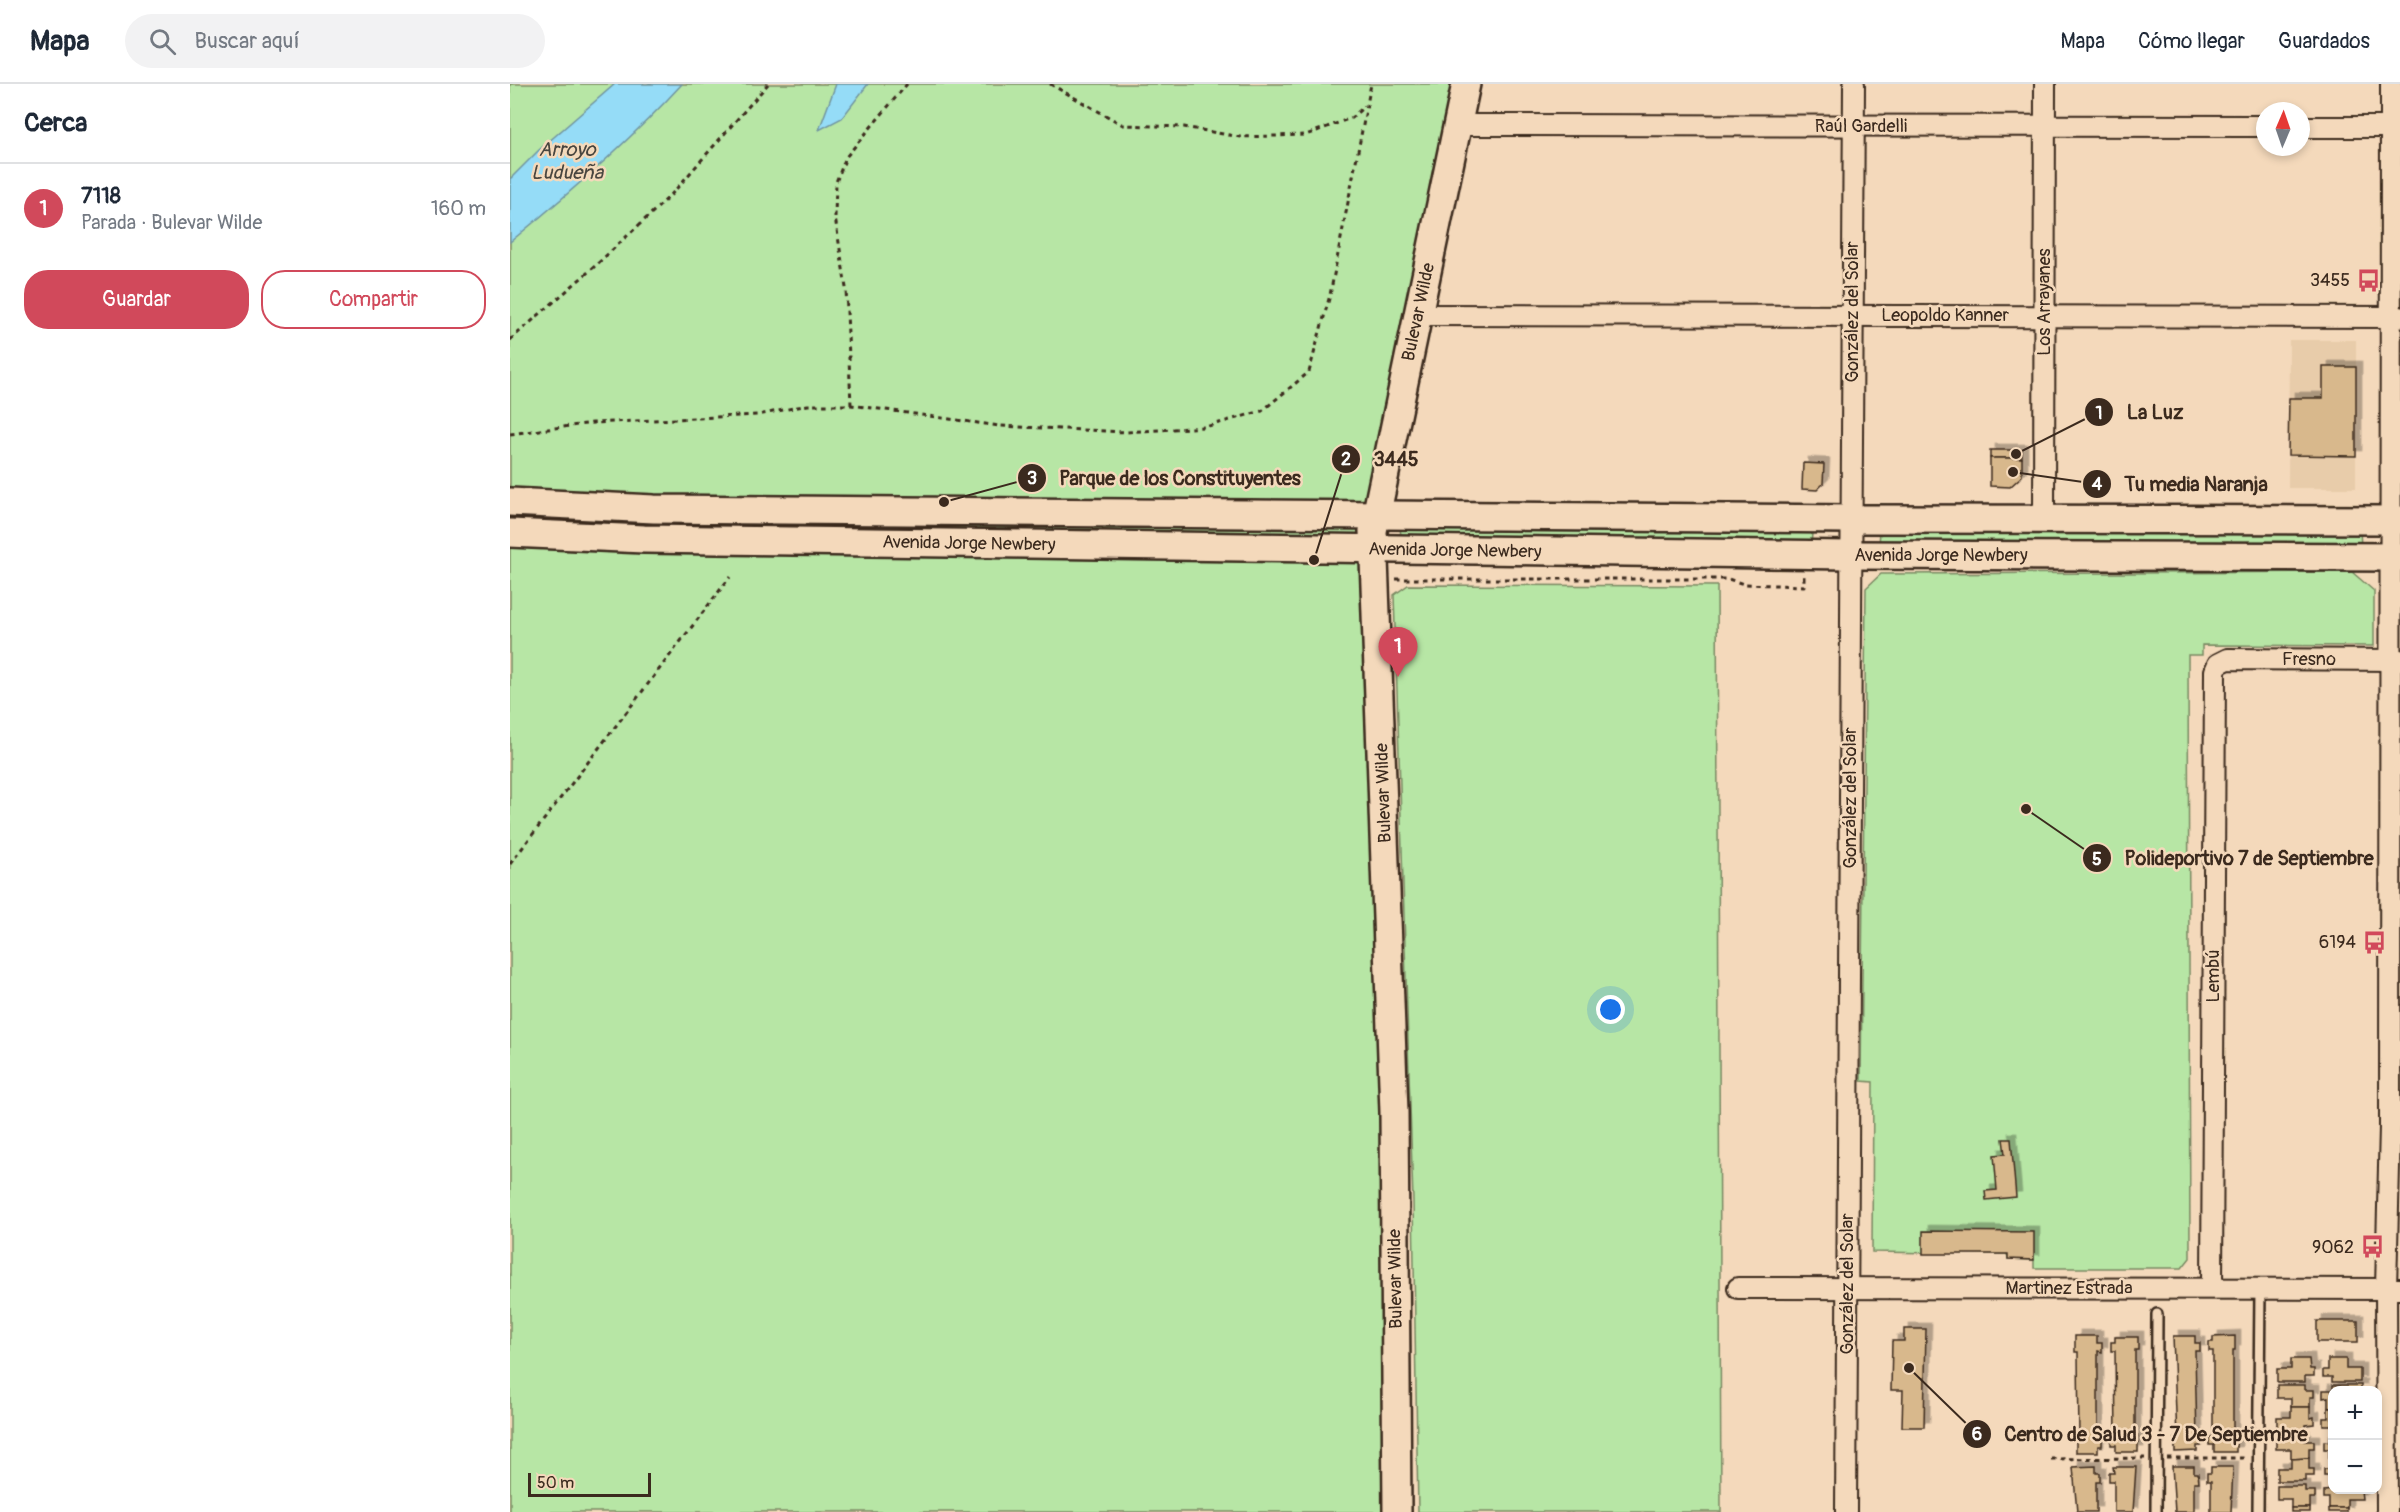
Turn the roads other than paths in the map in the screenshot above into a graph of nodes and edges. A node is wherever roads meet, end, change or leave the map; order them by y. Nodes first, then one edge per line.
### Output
1 (1466, 84) edge
2 (1854, 84) edge
3 (2045, 84) edge
4 (2391, 84) edge
5 (1457, 125) junction
6 (1853, 126) junction
7 (2045, 126) junction
8 (2256, 126) edge
9 (2310, 126) edge
10 (2395, 127) edge
11 (1418, 315) junction
12 (1852, 315) junction
13 (2044, 315) junction
14 (2396, 317) edge
15 (510, 502) edge
16 (1376, 514) junction
17 (1850, 519) junction
18 (2044, 519) junction
19 (2395, 520) edge
20 (510, 533) edge
21 (1374, 549) junction
22 (1850, 555) junction
23 (2395, 556) edge
24 (2395, 660) edge
25 (2218, 664) joint
26 (2396, 817) edge
27 (2395, 967) edge
28 (2395, 1126) edge
29 (1847, 1287) junction
30 (1738, 1288) dead end
31 (2212, 1288) junction
32 (2260, 1288) junction
33 (2393, 1288) edge
34 (2157, 1314) dead end
35 (1397, 1512) edge
36 (1846, 1512) edge
37 (2156, 1512) edge
38 (2258, 1512) edge
39 (2387, 1512) edge

1 - 5 main road, Bulevar Wilde
2 - 6 street, González del Solar
3 - 7 street, Los Arrayanes
4 - 10 street
5 - 6 street, Raúl Gardelli
5 - 11 main road, Bulevar Wilde
6 - 7 street, Raúl Gardelli
6 - 12 street, González del Solar
7 - 8 street, Raúl Gardelli
7 - 13 street, Los Arrayanes
9 - 10 street
10 - 14 street
11 - 12 street, Leopoldo Kanner
11 - 16 main road, Bulevar Wilde
12 - 13 street, Leopoldo Kanner
12 - 17 street, González del Solar
13 - 14 street, Leopoldo Kanner
13 - 18 street, Los Arrayanes
14 - 19 street
15 - 16 main road, Avenida Jorge Newbery
16 - 17 main road, Avenida Jorge Newbery
16 - 21 main road, Bulevar Wilde
17 - 18 main road, Avenida Jorge Newbery
17 - 22 street, González del Solar
18 - 19 main road, Avenida Jorge Newbery
19 - 23 street
20 - 21 main road, Avenida Jorge Newbery
21 - 22 main road, Avenida Jorge Newbery
21 - 35 main road, Bulevar Wilde
22 - 23 main road, Avenida Jorge Newbery
22 - 29 street, González del Solar
23 - 24 street
24 - 25 street, Fresno
24 - 26 street
25 - 31 street, Lembú
26 - 27 street
27 - 28 street
28 - 33 street
29 - 30 street, Martinez Estrada
29 - 31 street, Martinez Estrada
29 - 36 street, González del Solar
31 - 32 street, Martinez Estrada
32 - 33 street, Martinez Estrada
32 - 38 lane
33 - 39 street
34 - 37 lane

